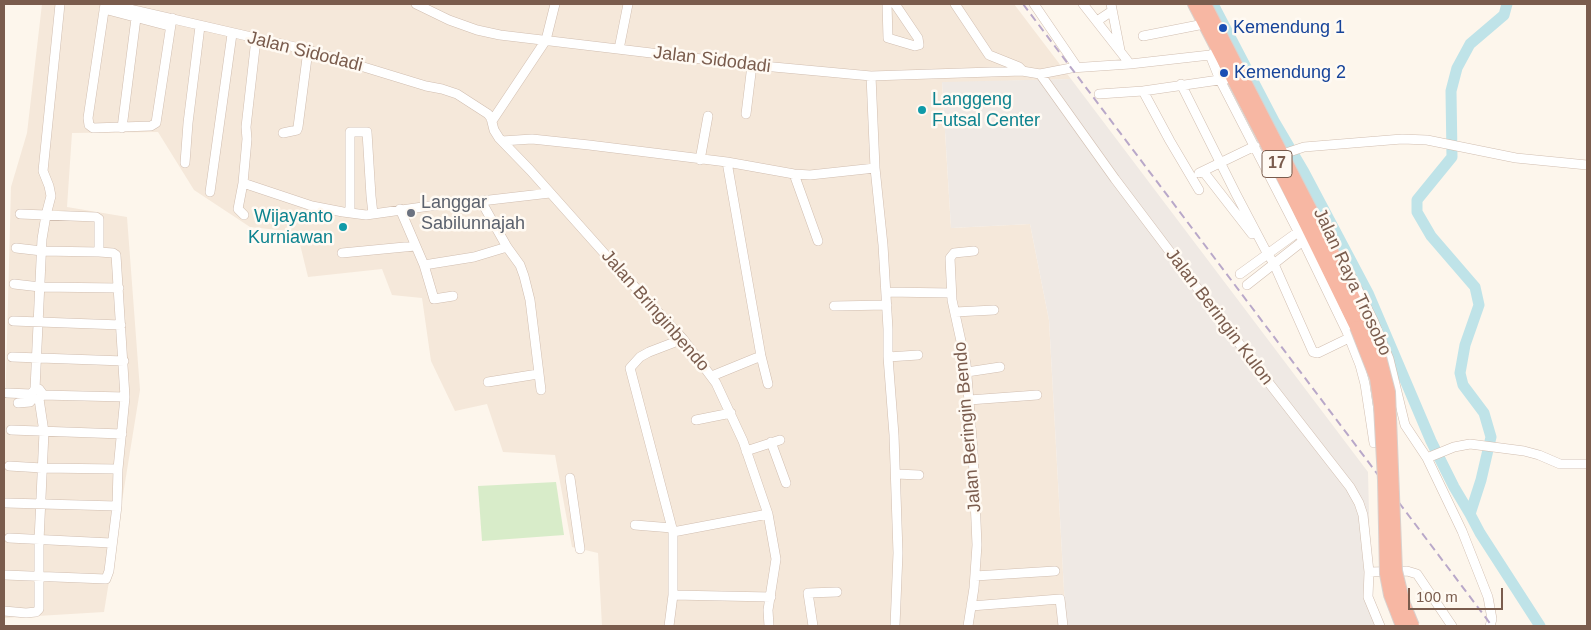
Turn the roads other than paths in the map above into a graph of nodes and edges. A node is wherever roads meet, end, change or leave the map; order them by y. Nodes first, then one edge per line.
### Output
1 (60, 4) edge
2 (416, 4) edge
3 (555, 4) edge
4 (628, 4) edge
5 (887, 4) edge
6 (895, 4) edge
7 (955, 4) edge
8 (1034, 4) edge
9 (1083, 4) edge
10 (1194, 4) edge
11 (1205, 4) edge
12 (106, 6) edge
13 (1112, 7) edge
14 (136, 18) junction
15 (1096, 21) junction
16 (171, 22) junction
17 (1204, 24) junction
18 (200, 26) junction
19 (232, 34) junction
20 (1144, 36) dead end
21 (256, 39) junction
22 (546, 40) junction
23 (620, 49) junction
24 (308, 50) junction
25 (1121, 53) junction
26 (1214, 53) junction
27 (1130, 64) junction
28 (752, 65) junction
29 (1077, 67) junction
30 (1022, 70) junction
31 (1040, 74) junction
32 (871, 76) junction
33 (1226, 79) junction
34 (1181, 84) junction
35 (1143, 91) junction
36 (1099, 94) dead end
37 (746, 114) dead end
38 (708, 116) dead end
39 (493, 125) junction
40 (122, 128) junction
41 (283, 133) dead end
42 (502, 141) junction
43 (1255, 146) junction
44 (1288, 152) junction
45 (700, 160) junction
46 (727, 162) junction
47 (185, 163) dead end
48 (1221, 163) junction
49 (1587, 165) edge
50 (875, 168) junction
51 (1203, 171) junction
52 (794, 174) junction
53 (1191, 177) junction
54 (243, 183) junction
55 (1199, 190) dead end
56 (210, 192) dead end
57 (550, 193) junction
58 (482, 201) junction
59 (400, 209) junction
60 (350, 213) junction
61 (20, 214) dead end
62 (373, 214) junction
63 (46, 215) junction
64 (244, 215) dead end
65 (1305, 233) junction
66 (818, 241) dead end
67 (415, 246) junction
68 (506, 247) junction
69 (16, 248) dead end
70 (42, 251) junction
71 (974, 251) dead end
72 (99, 252) junction
73 (1267, 252) junction
74 (342, 253) dead end
75 (1335, 257) junction
76 (1274, 264) junction
77 (424, 265) junction
78 (1240, 274) dead end
79 (14, 284) dead end
80 (1247, 285) dead end
81 (40, 287) junction
82 (118, 288) junction
83 (886, 292) junction
84 (951, 292) junction
85 (453, 296) dead end
86 (887, 305) junction
87 (834, 306) dead end
88 (994, 310) dead end
89 (955, 312) junction
90 (14, 321) dead end
91 (39, 322) junction
92 (1361, 324) junction
93 (122, 325) junction
94 (1349, 338) junction
95 (683, 339) junction
96 (918, 355) dead end
97 (761, 356) junction
98 (12, 357) dead end
99 (888, 357) junction
100 (37, 358) junction
101 (124, 361) junction
102 (1000, 367) dead end
103 (967, 372) junction
104 (538, 374) junction
105 (712, 376) junction
106 (488, 382) dead end
107 (768, 384) dead end
108 (541, 390) dead end
109 (7, 393) dead end
110 (36, 395) junction
111 (1036, 395) dead end
112 (125, 397) junction
113 (969, 400) junction
114 (18, 402) dead end
115 (731, 413) junction
116 (696, 420) dead end
117 (1405, 425) junction
118 (1372, 429) junction
119 (11, 430) dead end
120 (44, 432) junction
121 (122, 434) junction
122 (1374, 443) dead end
123 (746, 451) junction
124 (1434, 455) junction
125 (1587, 464) edge
126 (9, 466) dead end
127 (42, 468) junction
128 (118, 469) junction
129 (896, 474) junction
130 (919, 475) dead end
131 (570, 478) dead end
132 (786, 483) dead end
133 (6, 503) dead end
134 (40, 505) junction
135 (117, 506) junction
136 (768, 514) junction
137 (635, 525) dead end
138 (673, 530) junction
139 (9, 538) dead end
140 (39, 541) junction
141 (111, 543) junction
142 (580, 549) dead end
143 (1055, 571) dead end
144 (1369, 572) junction
145 (5, 575) edge
146 (975, 576) junction
147 (39, 577) junction
148 (837, 592) dead end
149 (673, 595) junction
150 (771, 597) junction
151 (971, 606) junction
152 (4, 611) edge
153 (1491, 622) edge
154 (668, 626) edge
155 (769, 626) edge
156 (812, 626) edge
157 (895, 626) edge
158 (968, 626) edge
159 (1063, 626) edge
160 (1380, 626) edge
161 (1402, 626) edge
162 (1413, 626) edge
163 (1452, 626) edge
164 (1499, 626) edge

1 - 63 street
2 - 22 street, Jalan Sidodadi
3 - 22 street
4 - 23 street
5 - 6 street
7 - 30 street
8 - 29 street
9 - 15 street
10 - 17 highway, Jalan Raya Trosobo / 17
11 - 44 highway, Jalan Raya Trosobo / 17
12 - 14 street
12 - 16 street, Jalan Sidodadi
12 - 40 street
13 - 15 street
13 - 25 street
14 - 16 street
14 - 40 street
15 - 25 street
16 - 18 street, Jalan Sidodadi
16 - 40 street
17 - 20 street
17 - 26 highway, Jalan Raya Trosobo / 17
18 - 19 street, Jalan Sidodadi
18 - 47 street
19 - 21 street, Jalan Sidodadi
19 - 56 street
21 - 24 street, Jalan Sidodadi
21 - 54 street
22 - 23 street, Jalan Sidodadi
22 - 39 street
23 - 28 street, Jalan Sidodadi
24 - 39 street, Jalan Sidodadi
24 - 41 street
25 - 27 street
26 - 27 street
26 - 33 highway, Jalan Raya Trosobo / 17
27 - 29 street
28 - 32 street, Jalan Sidodadi
28 - 37 street
29 - 31 street
30 - 31 street
30 - 32 street
31 - 144 street, Jalan Beringin Kulon
32 - 50 street
33 - 34 street
33 - 43 street
33 - 65 highway, Jalan Raya Trosobo / 17
34 - 35 street
34 - 48 street
35 - 36 street
35 - 53 street
38 - 45 street
39 - 42 street, Jalan Bringinbendo
42 - 45 street
42 - 57 street, Jalan Bringinbendo
43 - 48 street
43 - 65 street
44 - 49 street
44 - 75 highway, Jalan Raya Trosobo / 17
45 - 46 street
46 - 52 street
46 - 97 street
48 - 51 street
48 - 73 street
50 - 52 street
50 - 83 street
51 - 53 street
51 - 73 street
52 - 66 street
53 - 55 street
54 - 60 street
54 - 64 street
57 - 58 street
57 - 95 street, Jalan Bringinbendo
58 - 59 street
58 - 68 street
59 - 62 street
59 - 67 street
60 - 62 street
60 - 62 street
61 - 63 street
63 - 70 street
63 - 72 street
65 - 73 street
65 - 76 street
65 - 92 highway, Jalan Raya Trosobo / 17
65 - 94 street
67 - 74 street
67 - 77 street
68 - 77 street
68 - 104 street
69 - 70 street
70 - 72 street
70 - 81 street
71 - 84 street, Jalan Beringin Bendo
72 - 82 street
73 - 76 street
73 - 78 street
75 - 92 highway, Jalan Raya Trosobo / 17
75 - 117 street
76 - 80 street
76 - 94 street
77 - 85 street
79 - 81 street
81 - 82 street
81 - 91 street
82 - 93 street
83 - 84 street
83 - 86 street
84 - 89 street, Jalan Beringin Bendo
86 - 87 street
86 - 99 street
88 - 89 street
89 - 103 street, Jalan Beringin Bendo
90 - 91 street
91 - 93 street
91 - 100 street
92 - 161 highway, Jalan Raya Trosobo / 17, bridge
92 - 162 highway, Jalan Raya Trosobo / 17, bridge
93 - 101 street
94 - 118 street
95 - 105 street, Jalan Bringinbendo
95 - 138 street
96 - 99 street
97 - 105 street
97 - 107 street
98 - 100 street
99 - 129 street
100 - 101 street
100 - 110 street
101 - 112 street
102 - 103 street
103 - 113 street, Jalan Beringin Bendo
104 - 106 street
104 - 108 street
105 - 115 street, Jalan Bringinbendo
109 - 110 street
110 - 112 street
110 - 114 street
110 - 120 street
111 - 113 street
112 - 121 street
113 - 146 street, Jalan Beringin Bendo
115 - 116 street
115 - 123 street, Jalan Bringinbendo
117 - 118 street
117 - 124 street
118 - 122 street
119 - 120 street
120 - 121 street
120 - 127 street
121 - 128 street
123 - 132 street
123 - 136 street, Jalan Bringinbendo
124 - 125 street
124 - 153 street
126 - 127 street
127 - 128 street
127 - 134 street
128 - 135 street
129 - 130 street
129 - 157 street
131 - 142 street
133 - 134 street
134 - 135 street
134 - 140 street
135 - 141 street
136 - 138 street
136 - 150 street, Jalan Bringinbendo
137 - 138 street
138 - 149 street
139 - 140 street
140 - 141 street
140 - 147 street
141 - 147 street
143 - 146 street
144 - 160 street, Jalan Beringin Kulon
144 - 163 street
145 - 147 street
146 - 151 street, Jalan Beringin Bendo
147 - 152 street
148 - 156 street
149 - 150 street
149 - 154 street
150 - 155 street, Jalan Bringinbendo
151 - 158 street, Jalan Beringin Bendo
151 - 159 street
153 - 164 street

